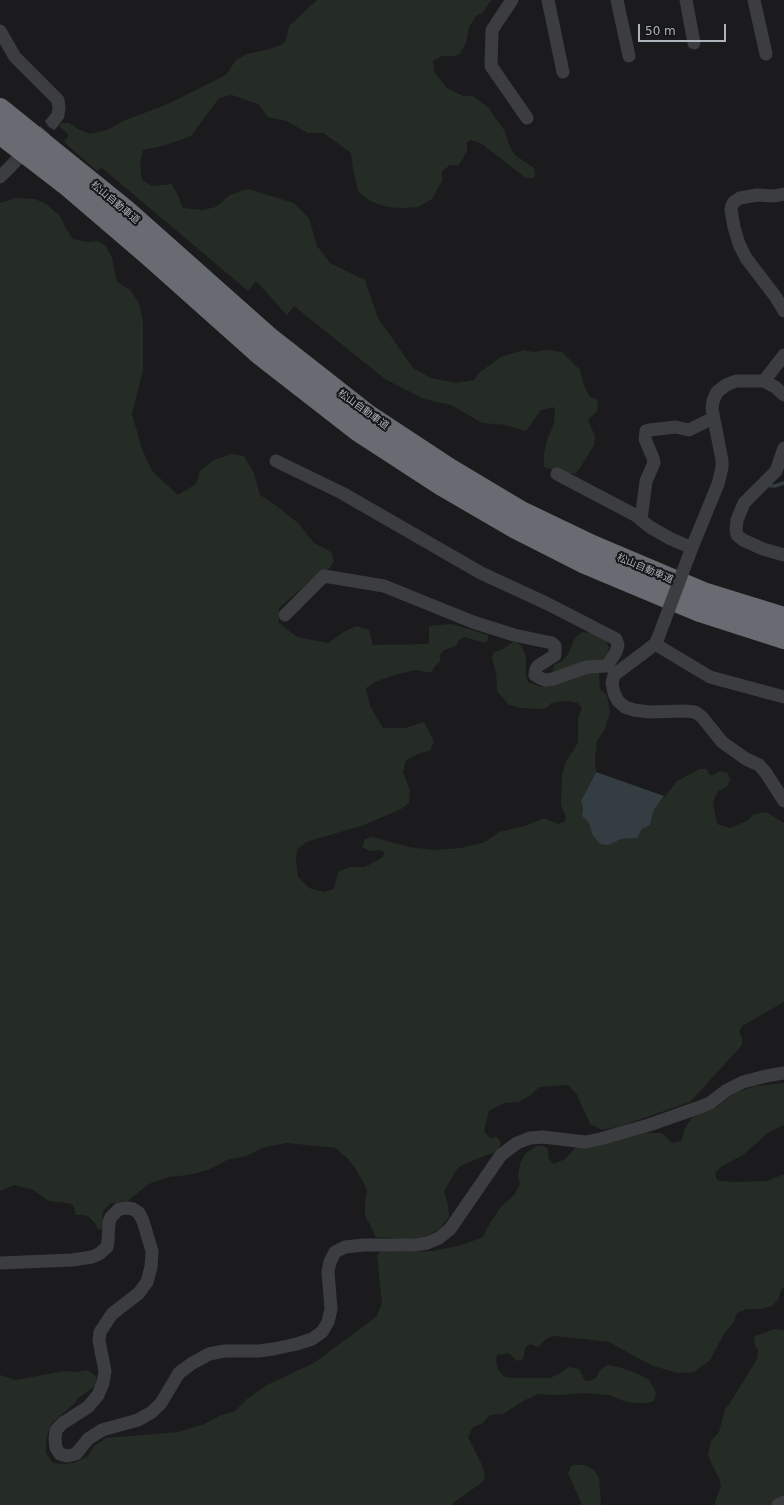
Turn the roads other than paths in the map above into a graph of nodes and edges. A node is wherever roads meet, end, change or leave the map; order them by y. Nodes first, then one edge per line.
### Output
1 (512, 0) edge
2 (548, 0) edge
3 (617, 0) edge
4 (686, 0) edge
5 (754, 0) edge
6 (0, 31) edge
7 (694, 43) dead end
8 (766, 54) dead end
9 (629, 56) dead end
10 (564, 72) dead end
11 (0, 109) edge
12 (527, 118) dead end
13 (53, 122) tunnel mouth
14 (0, 133) edge
15 (10, 167) tunnel mouth
16 (0, 177) edge
17 (784, 194) edge
18 (784, 310) edge
19 (784, 355) edge
20 (764, 381) junction
21 (784, 396) edge
22 (713, 418) junction
23 (784, 448) edge
24 (276, 461) dead end
25 (557, 474) dead end
26 (641, 520) junction
27 (692, 549) junction
28 (784, 555) edge
29 (285, 615) dead end
30 (784, 618) edge
31 (784, 638) edge
32 (656, 641) junction
33 (610, 671) junction
34 (784, 697) edge
35 (784, 801) edge
36 (784, 1073) edge
37 (0, 1263) edge
38 (784, 1502) edge
39 (778, 1505) edge

1 - 12 street
2 - 10 street
3 - 9 street
4 - 7 street
5 - 8 street
6 - 13 street
11 - 30 highway, 松山自動車道
14 - 31 highway, 松山自動車道
15 - 16 street
17 - 18 street
19 - 20 street
20 - 21 street
20 - 22 street
22 - 26 street
22 - 27 street
23 - 28 street
24 - 33 street
25 - 26 street
26 - 27 street
27 - 32 street, bridge
29 - 33 street
32 - 33 street
32 - 34 street
33 - 35 street
36 - 37 street
38 - 39 street

